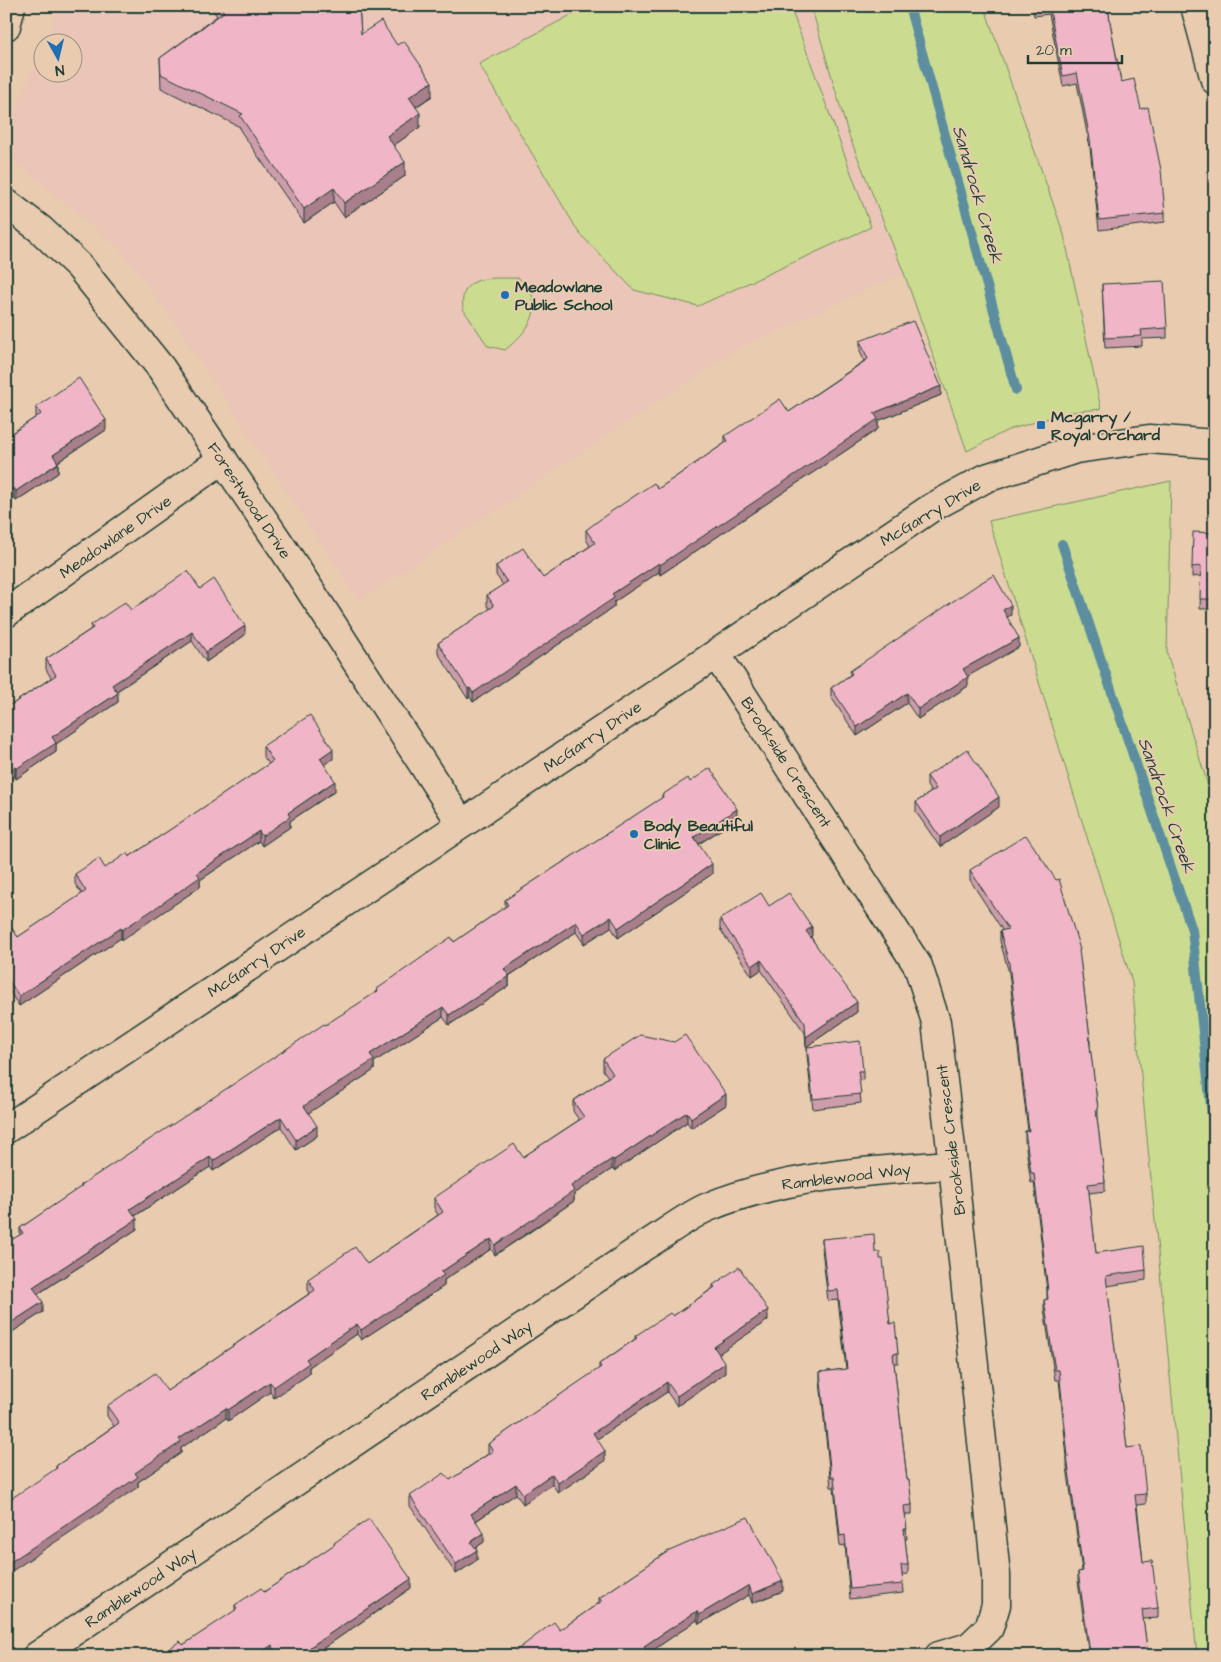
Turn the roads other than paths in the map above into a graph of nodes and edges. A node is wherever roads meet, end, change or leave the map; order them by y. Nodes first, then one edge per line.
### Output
1 (11, 6) edge
2 (1196, 6) edge
3 (6, 26) edge
4 (1213, 68) edge
5 (6, 203) edge
6 (1215, 444) edge
7 (223, 459) junction
8 (6, 613) edge
9 (716, 654) junction
10 (462, 823) junction
11 (6, 1129) edge
12 (953, 1165) junction
13 (38, 1656) edge
14 (939, 1656) edge

1 - 3 street
2 - 4 street
5 - 7 street, Forestwood Drive
6 - 9 street, McGarry Drive
7 - 8 street, Meadowlane Drive
7 - 10 street, Forestwood Drive
9 - 10 street, McGarry Drive
9 - 12 street, Brookside Crescent
10 - 11 street, McGarry Drive
12 - 13 street, Ramblewood Way
12 - 14 street, Brookside Crescent

